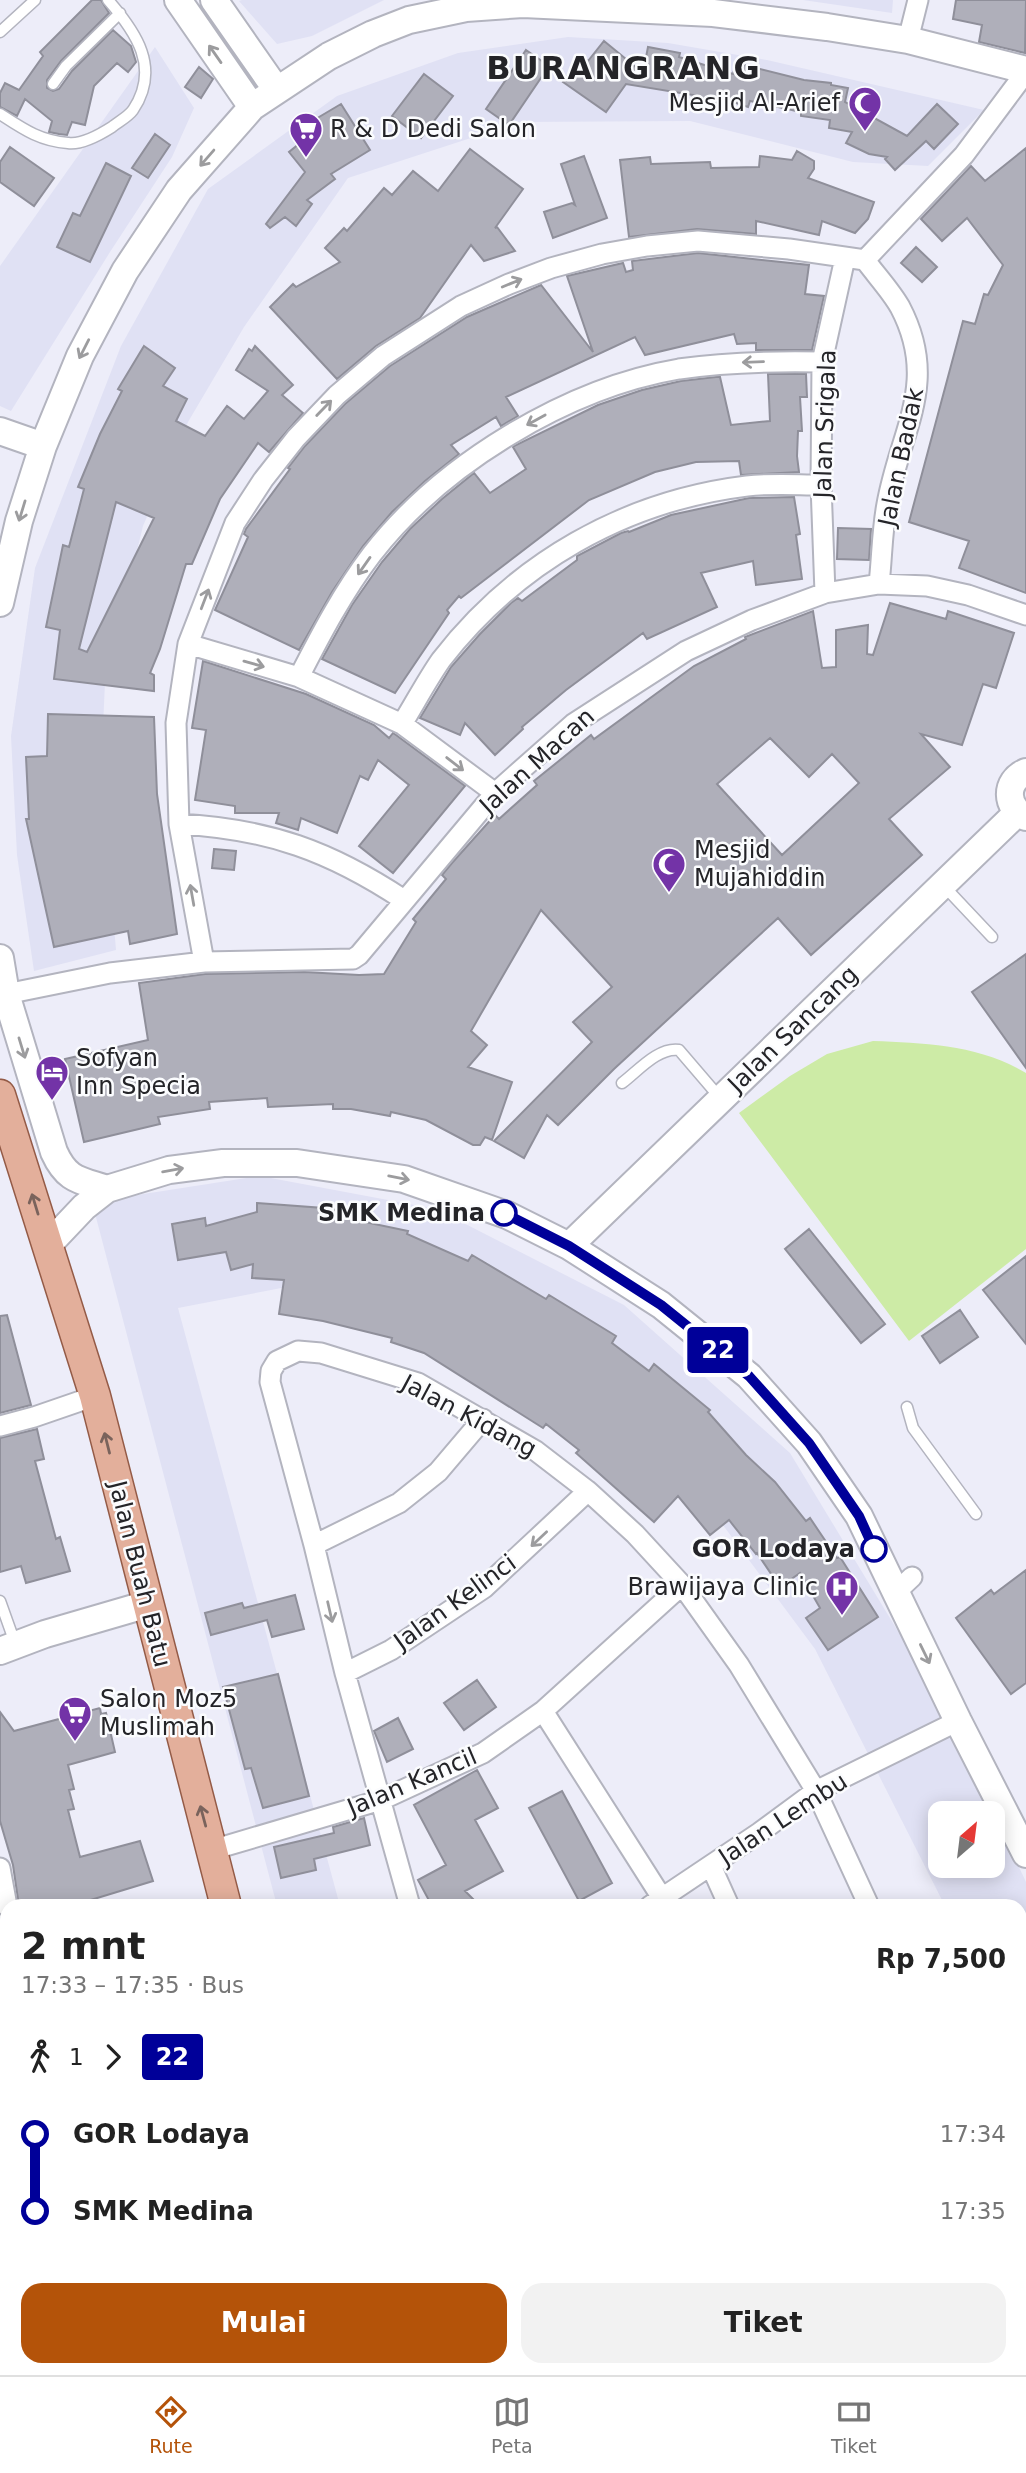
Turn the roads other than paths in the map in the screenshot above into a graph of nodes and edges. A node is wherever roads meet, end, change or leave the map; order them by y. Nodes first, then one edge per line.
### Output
1 (35, 0) edge
2 (108, 0) edge
3 (178, 0) edge
4 (214, 0) edge
5 (918, 0) edge
6 (525, 2) edge
7 (120, 13) junction
8 (0, 32) edge
9 (908, 40) junction
10 (1026, 71) edge
11 (53, 85) dead end
12 (276, 89) junction
13 (252, 107) junction
14 (0, 114) edge
15 (855, 259) junction
16 (822, 362) junction
17 (0, 431) edge
18 (43, 446) junction
19 (821, 485) junction
20 (879, 584) junction
21 (825, 593) junction
22 (0, 603) edge
23 (1026, 615) edge
24 (188, 644) junction
25 (299, 677) junction
26 (402, 724) junction
27 (1026, 772) edge
28 (495, 793) junction
29 (1022, 815) edge
30 (179, 824) junction
31 (943, 885) junction
32 (404, 900) junction
33 (992, 937) dead end
34 (0, 958) edge
35 (204, 962) junction
36 (3, 994) edge
37 (622, 1083) dead end
38 (0, 1095) edge
39 (721, 1099) junction
40 (107, 1189) junction
41 (48, 1245) junction
42 (569, 1246) junction
43 (81, 1401) junction
44 (907, 1407) dead end
45 (483, 1419) junction
46 (0, 1426) edge
47 (588, 1492) junction
48 (976, 1514) dead end
49 (314, 1545) junction
50 (682, 1585) junction
51 (0, 1601) edge
52 (148, 1604) junction
53 (8, 1648) edge
54 (345, 1673) junction
55 (543, 1711) junction
56 (958, 1721) junction
57 (816, 1791) junction
58 (381, 1800) junction
59 (212, 1850) junction
60 (1026, 1854) edge
61 (712, 1866) junction
62 (0, 1868) edge
63 (6, 1899) edge
64 (224, 1899) edge
65 (408, 1899) edge
66 (654, 1899) edge
67 (661, 1899) edge
68 (726, 1899) edge
69 (866, 1899) edge

1 - 8 lane
2 - 7 lane
13 -> 3 street
4 - 12 street
5 - 9 street
6 - 9 street
6 - 12 street
7 - 11 lane
7 - 14 lane
9 - 10 street
10 - 15 street
12 - 13 street
13 -> 18 street
15 - 16 street, Jalan Srigala
15 - 20 street, Jalan Badak
24 -> 15 street
16 - 19 street, Jalan Srigala
16 -> 25 street
17 - 18 street
18 -> 22 street
19 - 21 street, Jalan Srigala
19 - 26 street
20 - 21 street, Jalan Macan
20 - 23 street, Jalan Macan
21 - 28 street, Jalan Macan
24 -> 25 street
24 - 30 street
25 - 26 street
26 -> 28 street
27 - 29 street
28 - 32 street, Jalan Macan
29 - 31 street, Jalan Sancang
30 - 32 street
35 -> 30 street
31 - 33 lane
31 - 39 street, Jalan Sancang
32 - 35 street, Jalan Macan
34 - 36 street
35 - 36 street, Jalan Macan
36 -> 40 street
37 - 39 lane
41 -> 38 main road, Jalan Buah Batu
39 - 42 street, Jalan Sancang
40 - 41 street
40 -> 42 street
41 - 43 main road, Jalan Buah Batu
42 -> 56 street
43 - 46 street
52 -> 43 main road, Jalan Buah Batu
44 - 48 lane
45 - 47 street, Jalan Kidang
45 - 49 street
45 - 49 street, Jalan Kidang
47 - 50 street, Jalan Kidang
47 -> 54 street, Jalan Kelinci
49 -> 54 street, Jalan Kidang
50 - 55 street, Jalan Kancil
50 - 57 street, Jalan Kidang
51 - 53 lane
52 - 53 street
59 -> 52 main road, Jalan Buah Batu
54 - 58 street, Jalan Kidang
55 - 58 street, Jalan Kancil
55 - 66 street
56 - 57 street, Jalan Lembu
56 - 60 street
57 - 61 street, Jalan Lembu
57 - 69 street, Jalan Kidang
58 - 59 street, Jalan Kancil
58 - 65 street, Jalan Kidang
59 - 64 main road, Jalan Buah Batu
61 - 67 street, Jalan Lembu
61 - 68 street
62 - 63 street

